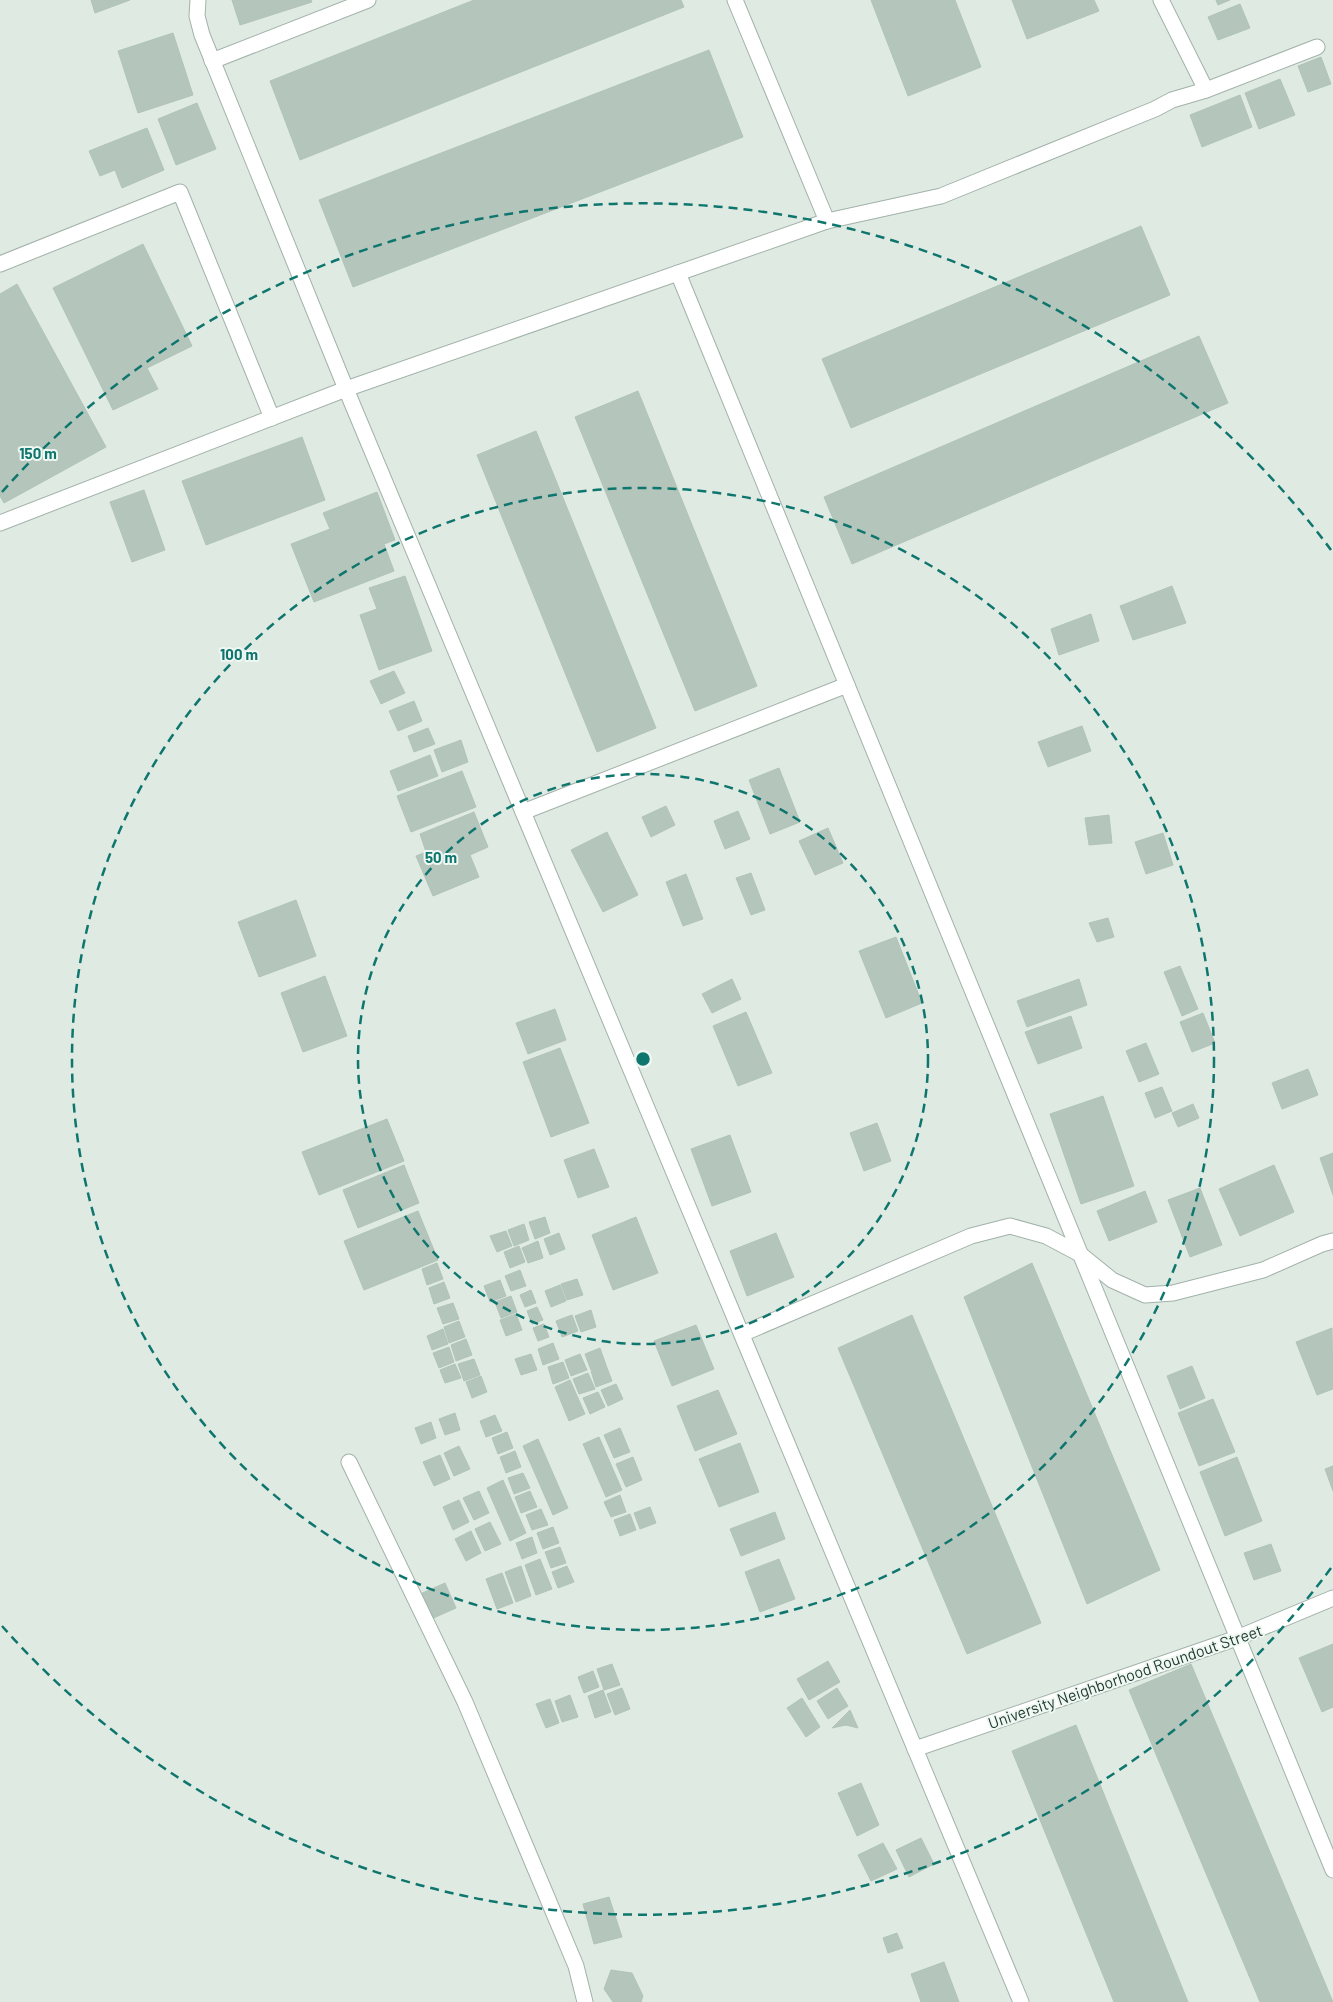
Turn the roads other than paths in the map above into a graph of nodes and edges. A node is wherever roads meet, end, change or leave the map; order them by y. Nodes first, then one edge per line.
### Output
1 (198, 0) edge
2 (368, 0) edge
3 (735, 0) edge
4 (1161, 0) edge
5 (1317, 47) dead end
6 (212, 61) junction
7 (1206, 90) junction
8 (827, 221) junction
9 (0, 264) edge
10 (678, 273) junction
11 (346, 389) junction
12 (272, 418) junction
13 (0, 523) edge
14 (847, 685) junction
15 (523, 812) junction
16 (1333, 1242) edge
17 (1080, 1254) junction
18 (742, 1334) junction
19 (349, 1462) dead end
20 (1333, 1598) edge
21 (1237, 1638) junction
22 (915, 1749) junction
23 (1333, 1870) edge
24 (585, 2002) edge
25 (1021, 2002) edge

1 - 6 street
2 - 6 street
3 - 8 street
4 - 7 street
5 - 7 street
6 - 11 street
7 - 8 street
8 - 10 street
9 - 12 street
10 - 11 street
10 - 14 street
11 - 12 street
11 - 15 street
12 - 13 street
14 - 15 street
14 - 17 street
15 - 18 street
16 - 17 street
17 - 18 street
17 - 21 street
18 - 22 street
19 - 24 street
20 - 21 street, University Neighborhood Roundout Street
21 - 22 street, University Neighborhood Roundout Street
21 - 23 street
22 - 25 street

